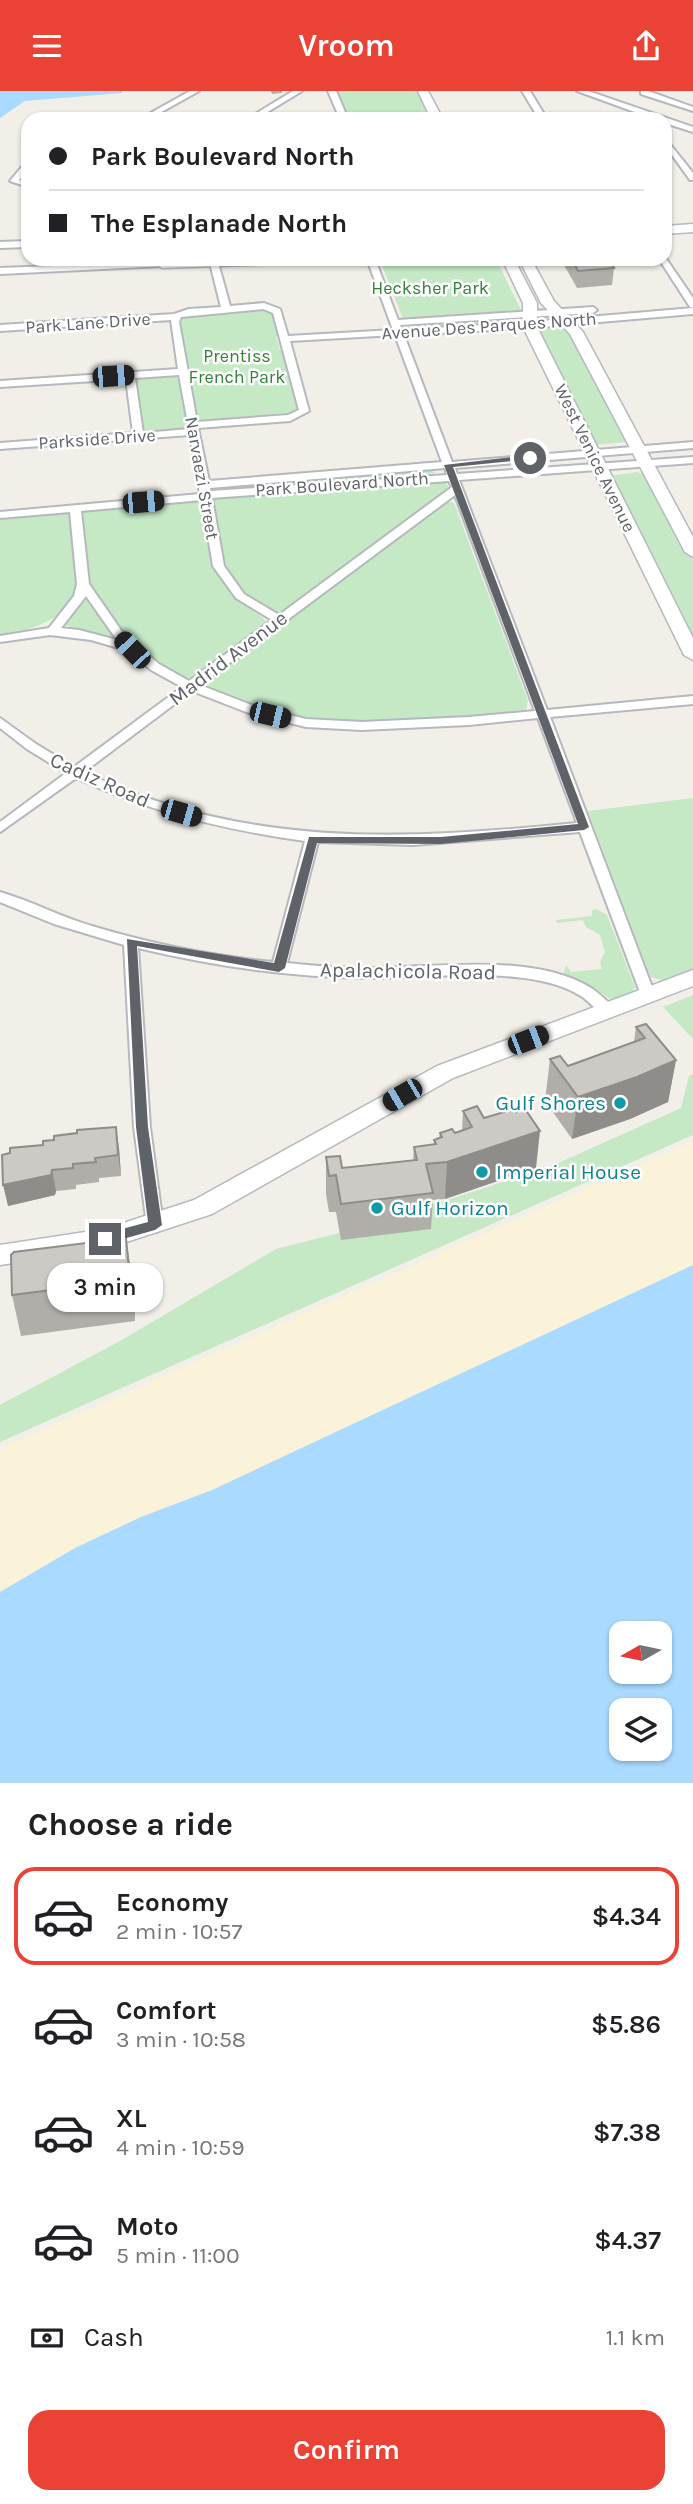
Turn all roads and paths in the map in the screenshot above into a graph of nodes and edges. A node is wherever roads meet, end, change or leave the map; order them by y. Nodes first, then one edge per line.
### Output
1 (195, 91) edge
2 (298, 91) edge
3 (332, 91) edge
4 (423, 91) edge
5 (437, 91) edge
6 (526, 91) edge
7 (581, 91) edge
8 (646, 92) edge
9 (615, 103) junction
10 (693, 110) edge
11 (157, 112) edge
12 (263, 112) edge
13 (341, 112) edge
14 (434, 112) edge
15 (448, 112) edge
16 (539, 112) edge
17 (637, 112) edge
18 (672, 123) edge
19 (693, 130) edge
20 (672, 145) edge
21 (21, 173) edge
22 (693, 178) edge
23 (21, 183) edge
24 (693, 228) edge
25 (672, 229) edge
26 (693, 234) edge
27 (672, 236) edge
28 (21, 244) edge
29 (0, 245) edge
30 (120, 266) edge
31 (215, 266) edge
32 (373, 266) edge
33 (512, 266) edge
34 (529, 266) edge
35 (668, 266) edge
36 (0, 271) edge
37 (693, 305) edge
38 (226, 309) junction
39 (693, 311) edge
40 (176, 317) junction
41 (563, 317) junction
42 (530, 319) junction
43 (0, 328) edge
44 (396, 328) junction
45 (285, 339) junction
46 (183, 372) junction
47 (130, 375) junction
48 (0, 384) edge
49 (193, 429) junction
50 (138, 436) junction
51 (693, 445) edge
52 (0, 446) edge
53 (639, 449) junction
54 (593, 453) junction
55 (693, 460) edge
56 (646, 464) junction
57 (600, 468) junction
58 (452, 477) junction
59 (204, 492) junction
60 (75, 508) junction
61 (0, 515) edge
62 (693, 552) edge
63 (83, 584) junction
64 (279, 620) junction
65 (54, 629) junction
66 (0, 639) edge
67 (132, 650) junction
68 (693, 655) edge
69 (190, 688) junction
70 (693, 701) edge
71 (542, 715) junction
72 (0, 722) edge
73 (74, 773) junction
74 (584, 827) junction
75 (0, 828) edge
76 (312, 840) junction
77 (0, 897) edge
78 (131, 941) junction
79 (279, 968) junction
80 (693, 978) edge
81 (648, 995) junction
82 (607, 1009) junction
83 (155, 1225) junction
84 (0, 1255) edge

1 - 11 street
2 - 12 street
3 - 13 street
4 - 14 street
5 - 15 street
6 - 16 street
7 - 9 street
8 - 9 street
8 - 10 street
9 - 17 street
18 - 19 street
20 - 22 street
21 - 23 street
24 - 25 street
26 - 27 street
28 - 29 street
30 - 36 street
31 - 38 street
32 - 44 street
33 - 42 street, West Venice Avenue
34 - 41 street, West Venice Avenue
35 - 37 street
37 - 41 street, Avenue Des Parques North
38 - 40 street
38 - 45 street
39 - 41 street, Avenue Des Parques North
40 - 43 street, Park Lane Drive
40 - 46 street, Narvaezi Street
41 - 42 street, Avenue Des Parques North
41 - 42 street, Avenue Des Parques North
41 - 53 street, West Venice Avenue
42 - 44 street, Avenue Des Parques North
42 - 54 street, West Venice Avenue
44 - 45 street, Avenue Des Parques North
44 - 58 street
45 - 49 street, Parkside Drive
46 - 47 street
46 - 49 street, Narvaezi Street
47 - 48 street
47 - 50 street
49 - 50 street, Parkside Drive
49 - 59 street, Narvaezi Street
50 - 52 street, Parkside Drive
51 - 53 street, Park Boulevard North
53 - 54 street, Park Boulevard North
53 - 56 street, West Venice Avenue
54 - 57 street, West Venice Avenue
54 - 58 street, Park Boulevard North
55 - 56 street, Park Boulevard North
56 - 57 street, Park Boulevard North
56 - 62 street, West Venice Avenue
57 - 58 street, Park Boulevard North
57 - 68 street, West Venice Avenue
58 - 59 street, Park Boulevard North
58 - 64 street, Madrid Avenue
58 - 71 street
59 - 60 street, Park Boulevard North
59 - 64 street, Narvaezi Street
60 - 61 street, Park Boulevard North
60 - 63 street
63 - 65 street
63 - 67 street
64 - 69 street, Madrid Avenue
65 - 66 street
65 - 67 street
67 - 69 street
69 - 71 street
69 - 73 street, Madrid Avenue
70 - 71 street
71 - 74 street
72 - 73 street, Cadiz Road
73 - 75 street, Madrid Avenue
73 - 76 street, Cadiz Road
74 - 76 street, Cadiz Road
74 - 81 street
76 - 79 street
77 - 78 street, Apalachicola Road
78 - 79 street, Apalachicola Road
78 - 83 street
79 - 82 street, Apalachicola Road
80 - 81 street
81 - 82 street
82 - 83 street
83 - 84 street

